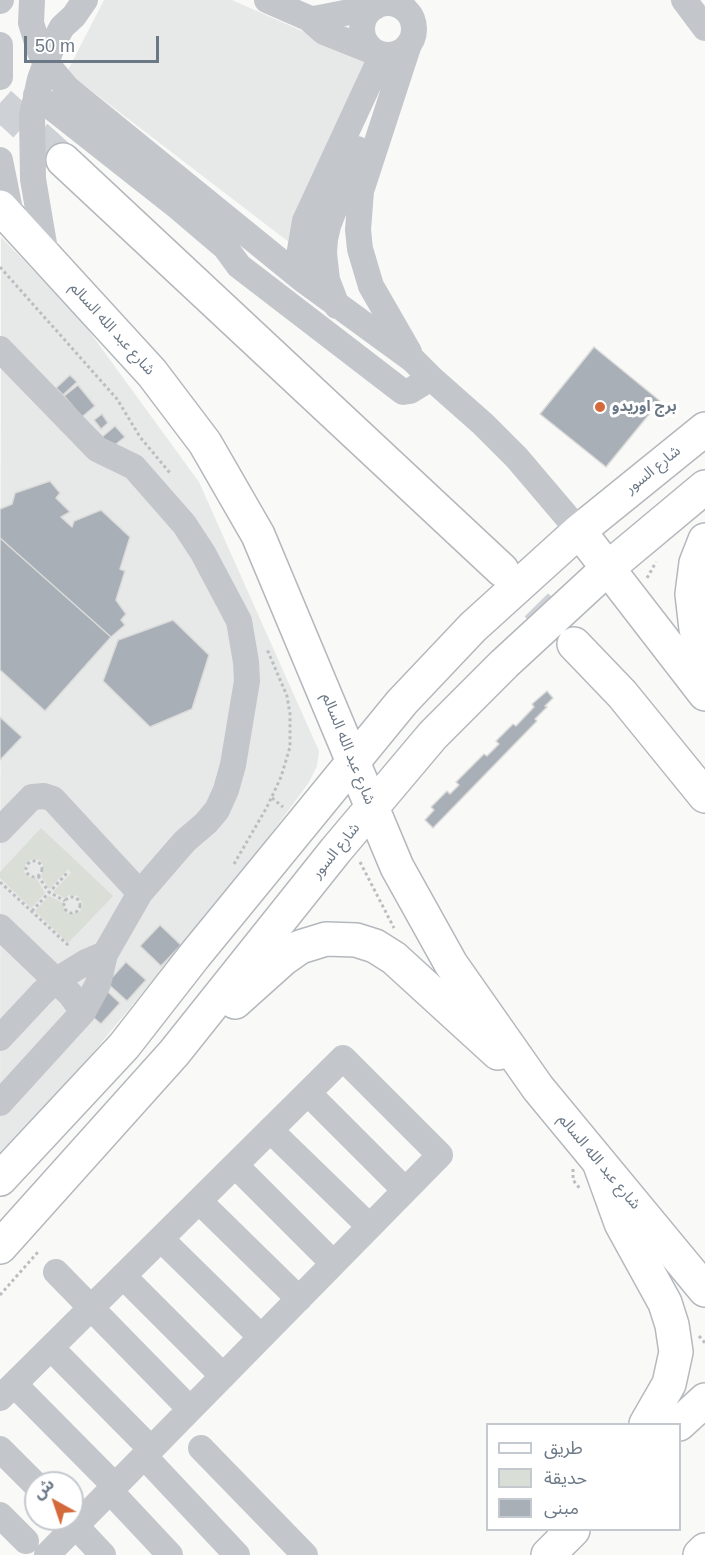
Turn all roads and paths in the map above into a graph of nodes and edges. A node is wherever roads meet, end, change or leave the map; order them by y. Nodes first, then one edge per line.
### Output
1 (47, 0) edge
2 (67, 0) edge
3 (85, 0) edge
4 (327, 0) edge
5 (684, 0) edge
6 (275, 2) edge
7 (413, 6) edge
8 (375, 7) junction
9 (32, 12) edge
10 (306, 18) junction
11 (62, 27) junction
12 (705, 28) edge
13 (0, 45) edge
14 (408, 46) junction
15 (46, 63) junction
16 (379, 64) junction
17 (0, 77) edge
18 (36, 95) junction
19 (0, 160) edge
20 (63, 160) tunnel mouth
21 (6, 214) edge
22 (46, 256) junction
23 (302, 279) junction
24 (337, 306) junction
25 (0, 349) edge
26 (413, 360) junction
27 (431, 378) junction
28 (705, 429) edge
29 (705, 487) edge
30 (579, 531) junction
31 (705, 540) edge
32 (608, 568) junction
33 (502, 570) tunnel mouth
34 (574, 644) tunnel mouth
35 (705, 659) edge
36 (705, 694) edge
37 (353, 760) junction
38 (705, 796) edge
39 (271, 798) dead end
40 (372, 807) junction
41 (287, 810) dead end
42 (0, 830) edge
43 (360, 862) dead end
44 (68, 872) dead end
45 (38, 876) junction
46 (0, 882) edge
47 (49, 892) junction
48 (140, 893) junction
49 (65, 901) junction
50 (32, 911) junction
51 (0, 927) edge
52 (396, 932) dead end
53 (95, 958) junction
54 (55, 981) junction
55 (84, 1012) junction
56 (0, 1038) edge
57 (146, 1085) junction
58 (538, 1088) junction
59 (308, 1093) junction
60 (0, 1103) edge
61 (270, 1130) junction
62 (599, 1162) junction
63 (235, 1165) junction
64 (0, 1179) edge
65 (405, 1190) junction
66 (199, 1201) junction
67 (369, 1227) junction
68 (161, 1239) junction
69 (0, 1247) edge
70 (38, 1252) dead end
71 (333, 1263) junction
72 (57, 1272) dead end
73 (123, 1276) junction
74 (705, 1290) edge
75 (0, 1295) edge
76 (298, 1299) junction
77 (90, 1309) junction
78 (261, 1337) junction
79 (51, 1348) junction
80 (223, 1376) junction
81 (7, 1391) edge
82 (705, 1400) edge
83 (190, 1410) junction
84 (647, 1423) edge
85 (681, 1423) edge
86 (201, 1448) dead end
87 (0, 1449) edge
88 (148, 1452) junction
89 (24, 1473) edge
90 (112, 1489) junction
91 (84, 1513) edge
92 (0, 1515) edge
93 (64, 1531) edge
94 (80, 1531) edge
95 (572, 1531) edge
96 (43, 1551) edge
97 (705, 1551) edge
98 (103, 1555) edge
99 (170, 1555) edge
100 (237, 1555) edge
101 (305, 1555) edge
102 (548, 1555) edge
103 (700, 1555) edge

1 - 9 street
2 - 11 street
3 - 11 street
4 - 10 street
5 - 12 street
6 - 10 street
7 - 8 street
7 - 14 street
8 - 10 street
8 - 16 street
9 - 15 street
10 - 16 street
11 - 15 street
13 - 17 street
14 - 16 street
14 - 26 street
15 - 18 street
15 - 23 street
16 - 23 street
16 - 24 street
18 - 22 street
18 - 27 street
19 - 21 street
20 - 33 main road
21 - 22 main road, شارع عبد الله السالم
22 - 37 main road, شارع عبد الله السالم
23 - 24 street
24 - 26 street
25 - 48 street
26 - 27 street
27 - 30 street
28 - 30 main road, شارع السور
29 - 32 main road, شارع السور
30 - 32 main road
30 - 37 main road, شارع السور
31 - 35 main road
32 - 36 main road
32 - 40 main road, شارع السور
34 - 38 main road
37 - 40 main road, شارع عبد الله السالم
37 - 64 main road, شارع السور
39 - 41 path
40 - 57 main road, شارع السور
40 - 58 main road, شارع عبد الله السالم
42 - 48 street
43 - 52 path
44 - 47 path
45 - 45 path
45 - 47 path
46 - 50 path
47 - 49 path
47 - 50 path
48 - 53 street
49 - 49 path
50 - 53 path
51 - 54 street
53 - 54 street
53 - 55 street
54 - 55 street
54 - 56 street
55 - 60 street
57 - 58 main road
57 - 69 main road, شارع السور
58 - 62 main road, شارع عبد الله السالم
59 - 61 street
59 - 65 street
59 - 65 street
61 - 63 street
61 - 67 street
62 - 74 main road, شارع عبد الله السالم
62 - 84 main road
63 - 66 street
63 - 71 street
65 - 67 street
66 - 68 street
66 - 76 street
67 - 71 street
68 - 73 street
68 - 78 street
70 - 75 path
71 - 76 street
72 - 77 street
73 - 77 street
73 - 80 street
76 - 78 street
77 - 79 street
77 - 83 street
78 - 80 street
79 - 81 street
79 - 88 street
80 - 83 street
81 - 90 street
82 - 85 main road
83 - 88 street
86 - 101 street
87 - 89 street
88 - 90 street
88 - 100 street
90 - 91 street
90 - 99 street
92 - 96 street
93 - 96 street
94 - 98 street
95 - 102 main road
97 - 103 main road

